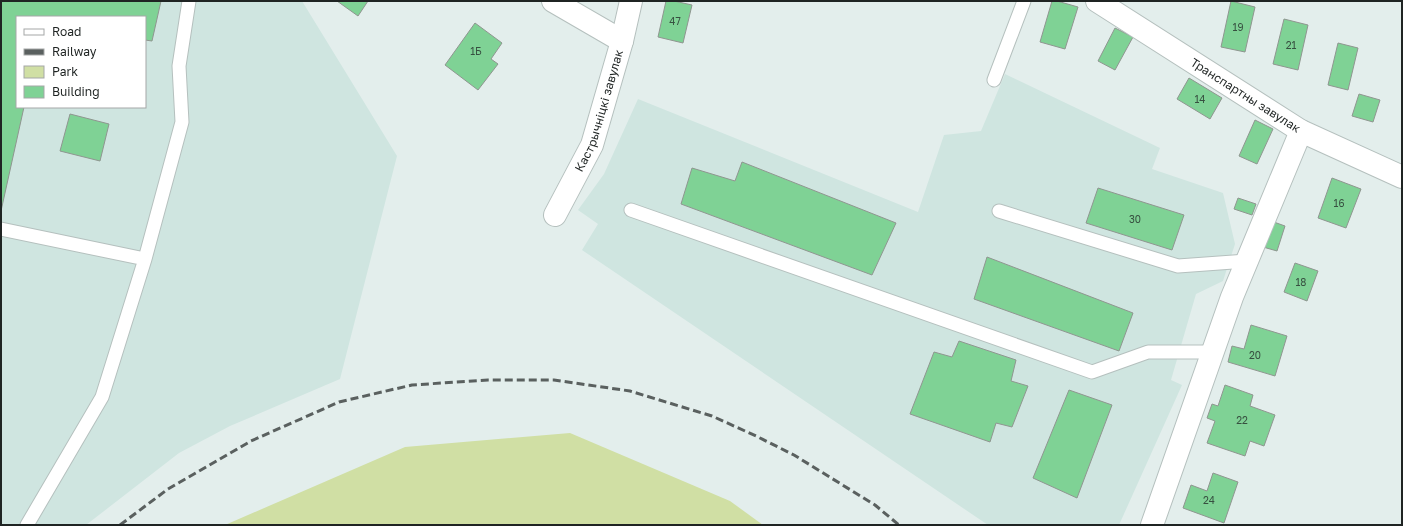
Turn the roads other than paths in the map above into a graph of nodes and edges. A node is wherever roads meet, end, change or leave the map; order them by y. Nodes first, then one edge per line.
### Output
1 (189, 1) edge
2 (553, 1) edge
3 (631, 1) edge
4 (1024, 1) edge
5 (1097, 1) edge
6 (622, 41) junction
7 (994, 80) dead end
8 (1301, 130) junction
9 (1402, 177) edge
10 (631, 210) dead end
11 (1000, 211) dead end
12 (555, 215) dead end
13 (1, 229) edge
14 (145, 259) junction
15 (1247, 261) junction
16 (1212, 352) junction
17 (27, 525) edge
18 (1152, 525) edge

1 - 14 lane
2 - 6 street
3 - 6 street, Кастрычніцкі завулак
4 - 7 lane
5 - 8 street, Транспартны завулак
6 - 12 street, Кастрычніцкі завулак
8 - 9 street, Транспартны завулак
8 - 15 street
10 - 16 lane
11 - 15 lane
13 - 14 lane
14 - 17 lane
15 - 16 street
16 - 18 street

